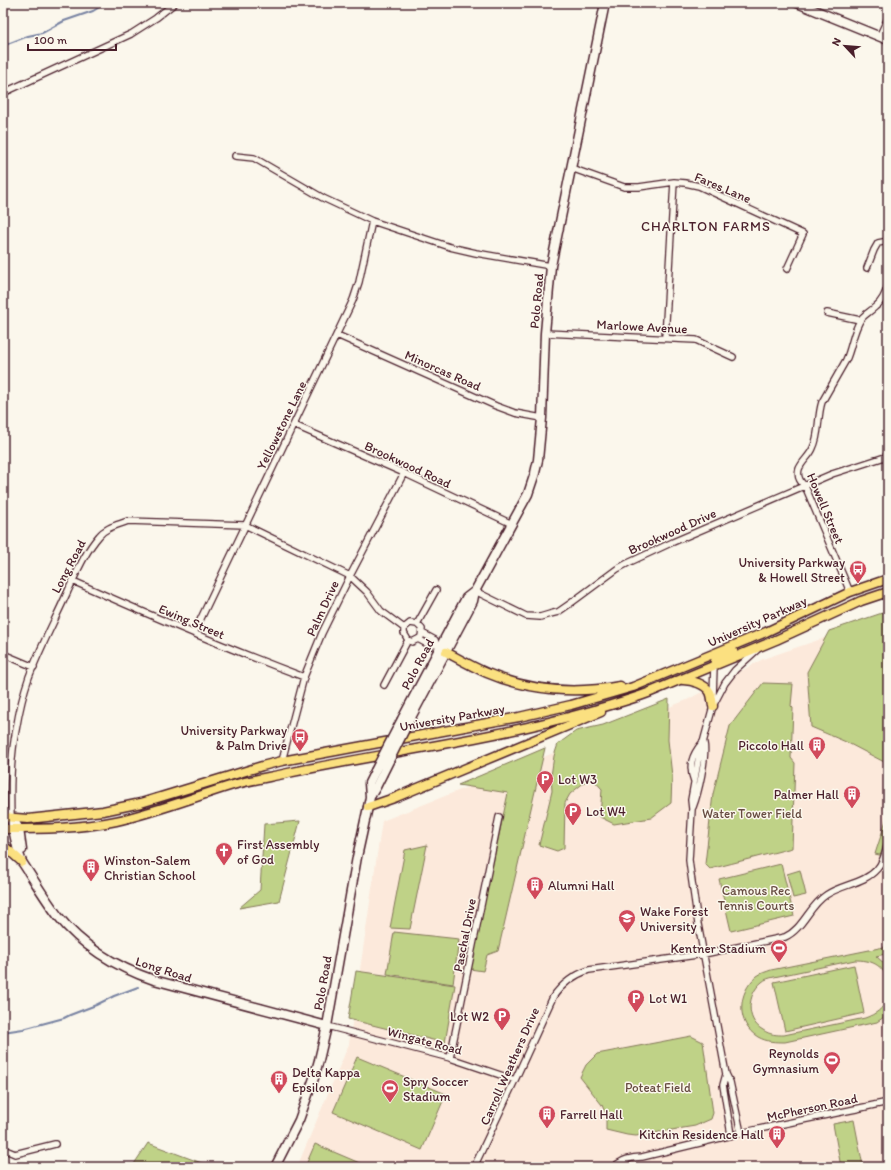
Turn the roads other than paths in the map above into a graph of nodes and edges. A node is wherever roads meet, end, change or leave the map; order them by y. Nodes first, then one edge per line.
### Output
1 (176, 3) edge
2 (605, 3) edge
3 (798, 3) edge
4 (888, 18) edge
5 (879, 37) junction
6 (888, 40) edge
7 (3, 93) edge
8 (235, 156) dead end
9 (571, 168) junction
10 (674, 182) junction
11 (372, 221) junction
12 (888, 241) edge
13 (551, 266) junction
14 (867, 268) dead end
15 (787, 269) dead end
16 (888, 288) edge
17 (827, 313) dead end
18 (860, 320) junction
19 (545, 333) junction
20 (337, 335) junction
21 (665, 338) junction
22 (733, 356) dead end
23 (542, 418) junction
24 (294, 425) junction
25 (888, 456) edge
26 (404, 473) junction
27 (805, 486) junction
28 (512, 524) junction
29 (245, 525) junction
30 (350, 576) junction
31 (888, 579) edge
32 (73, 581) junction
33 (436, 590) dead end
34 (475, 591) junction
35 (850, 592) junction
36 (888, 592) edge
37 (418, 624) junction
38 (404, 628) junction
39 (194, 633) junction
40 (422, 633) junction
41 (418, 639) junction
42 (408, 640) junction
43 (743, 641) junction
44 (762, 646) junction
45 (440, 647) junction
46 (3, 654) edge
47 (714, 666) junction
48 (34, 667) junction
49 (658, 676) junction
50 (304, 677) junction
51 (680, 680) junction
52 (384, 685) dead end
53 (635, 698) junction
54 (712, 706) junction
55 (405, 721) junction
56 (703, 741) junction
57 (282, 761) junction
58 (368, 807) junction
59 (692, 809) junction
60 (499, 817) dead end
61 (7, 818) edge
62 (3, 829) edge
63 (16, 829) junction
64 (888, 843) edge
65 (3, 844) edge
66 (22, 862) junction
67 (881, 863) junction
68 (888, 864) edge
69 (30, 875) junction
70 (704, 954) junction
71 (327, 1026) junction
72 (450, 1058) junction
73 (726, 1074) junction
74 (515, 1080) junction
75 (888, 1102) edge
76 (741, 1133) junction
77 (731, 1135) junction
78 (55, 1144) dead end
79 (3, 1149) edge
80 (275, 1167) edge
81 (474, 1167) edge
82 (613, 1167) edge

1 - 7 street
2 - 9 main road, Polo Road
3 - 5 main road
4 - 5 street
5 - 6 main road
8 - 11 street
9 - 10 street, Fares Lane
9 - 13 main road, Polo Road
10 - 15 street, Fares Lane
10 - 21 street
11 - 13 street
11 - 20 street, Yellowstone Lane
12 - 14 street
13 - 19 main road, Polo Road
16 - 18 street, Howell Street
17 - 18 street
18 - 27 street, Howell Street
19 - 21 street, Marlowe Avenue
19 - 23 main road, Polo Road
20 - 23 street, Minorcas Road
20 - 24 street, Yellowstone Lane
21 - 22 street, Marlowe Avenue
23 - 28 main road, Polo Road
24 - 26 street, Brookwood Road
24 - 29 street, Yellowstone Lane
25 - 27 street, Brookwood Drive
26 - 28 street, Brookwood Road
26 - 30 street, Palm Drive
27 - 34 street, Brookwood Drive
27 - 35 street, Howell Street
28 - 34 main road, Polo Road
29 - 30 street, Long Road
29 - 32 street, Long Road
29 - 39 street, Yellowstone Lane
30 - 38 street, Long Road
30 - 50 street, Palm Drive
31 - 35 main road, University Parkway
32 - 39 street, Ewing Street
32 - 48 street, Long Road
33 - 37 street
34 - 45 main road, Polo Road
35 - 43 main road, University Parkway
36 - 44 main road, University Parkway
37 - 38 street
37 - 40 street
38 - 42 street
39 - 50 street, Ewing Street
40 - 41 street
40 - 45 street
41 - 42 street
41 - 45 street
42 - 52 street
43 - 47 main road
43 - 49 main road, University Parkway
44 - 47 main road, University Parkway
44 - 54 street
45 - 49 main road
45 - 55 main road, Polo Road
45 - 55 main road, Polo Road
46 - 48 street
47 - 51 main road, University Parkway
47 - 54 street
48 - 61 street, Long Road
49 - 57 main road, University Parkway
50 - 57 street, Palm Drive
51 - 53 main road, University Parkway
51 - 54 main road
53 - 58 main road
53 - 63 main road, University Parkway
54 - 56 street
55 - 58 main road, Polo Road, bridge
56 - 59 street
56 - 59 street
57 - 61 main road, University Parkway
58 - 71 main road, Polo Road
59 - 70 street
60 - 72 street, Paschal Drive
61 - 63 main road, Long Road
62 - 63 main road, University Parkway
63 - 66 main road, Long Road
63 - 69 main road, Long Road
64 - 67 street
65 - 66 main road
66 - 69 main road, Long Road
67 - 68 street
67 - 70 street
69 - 71 main road, Long Road
70 - 73 street
70 - 74 street, Carroll Weathers Drive
71 - 72 street, Wingate Road
71 - 80 main road, Polo Road
72 - 74 street, Wingate Road
73 - 76 street
73 - 77 street
74 - 81 street, Carroll Weathers Drive
75 - 76 street, McPherson Road
76 - 77 street, McPherson Road
77 - 82 street, McPherson Road
78 - 79 street

